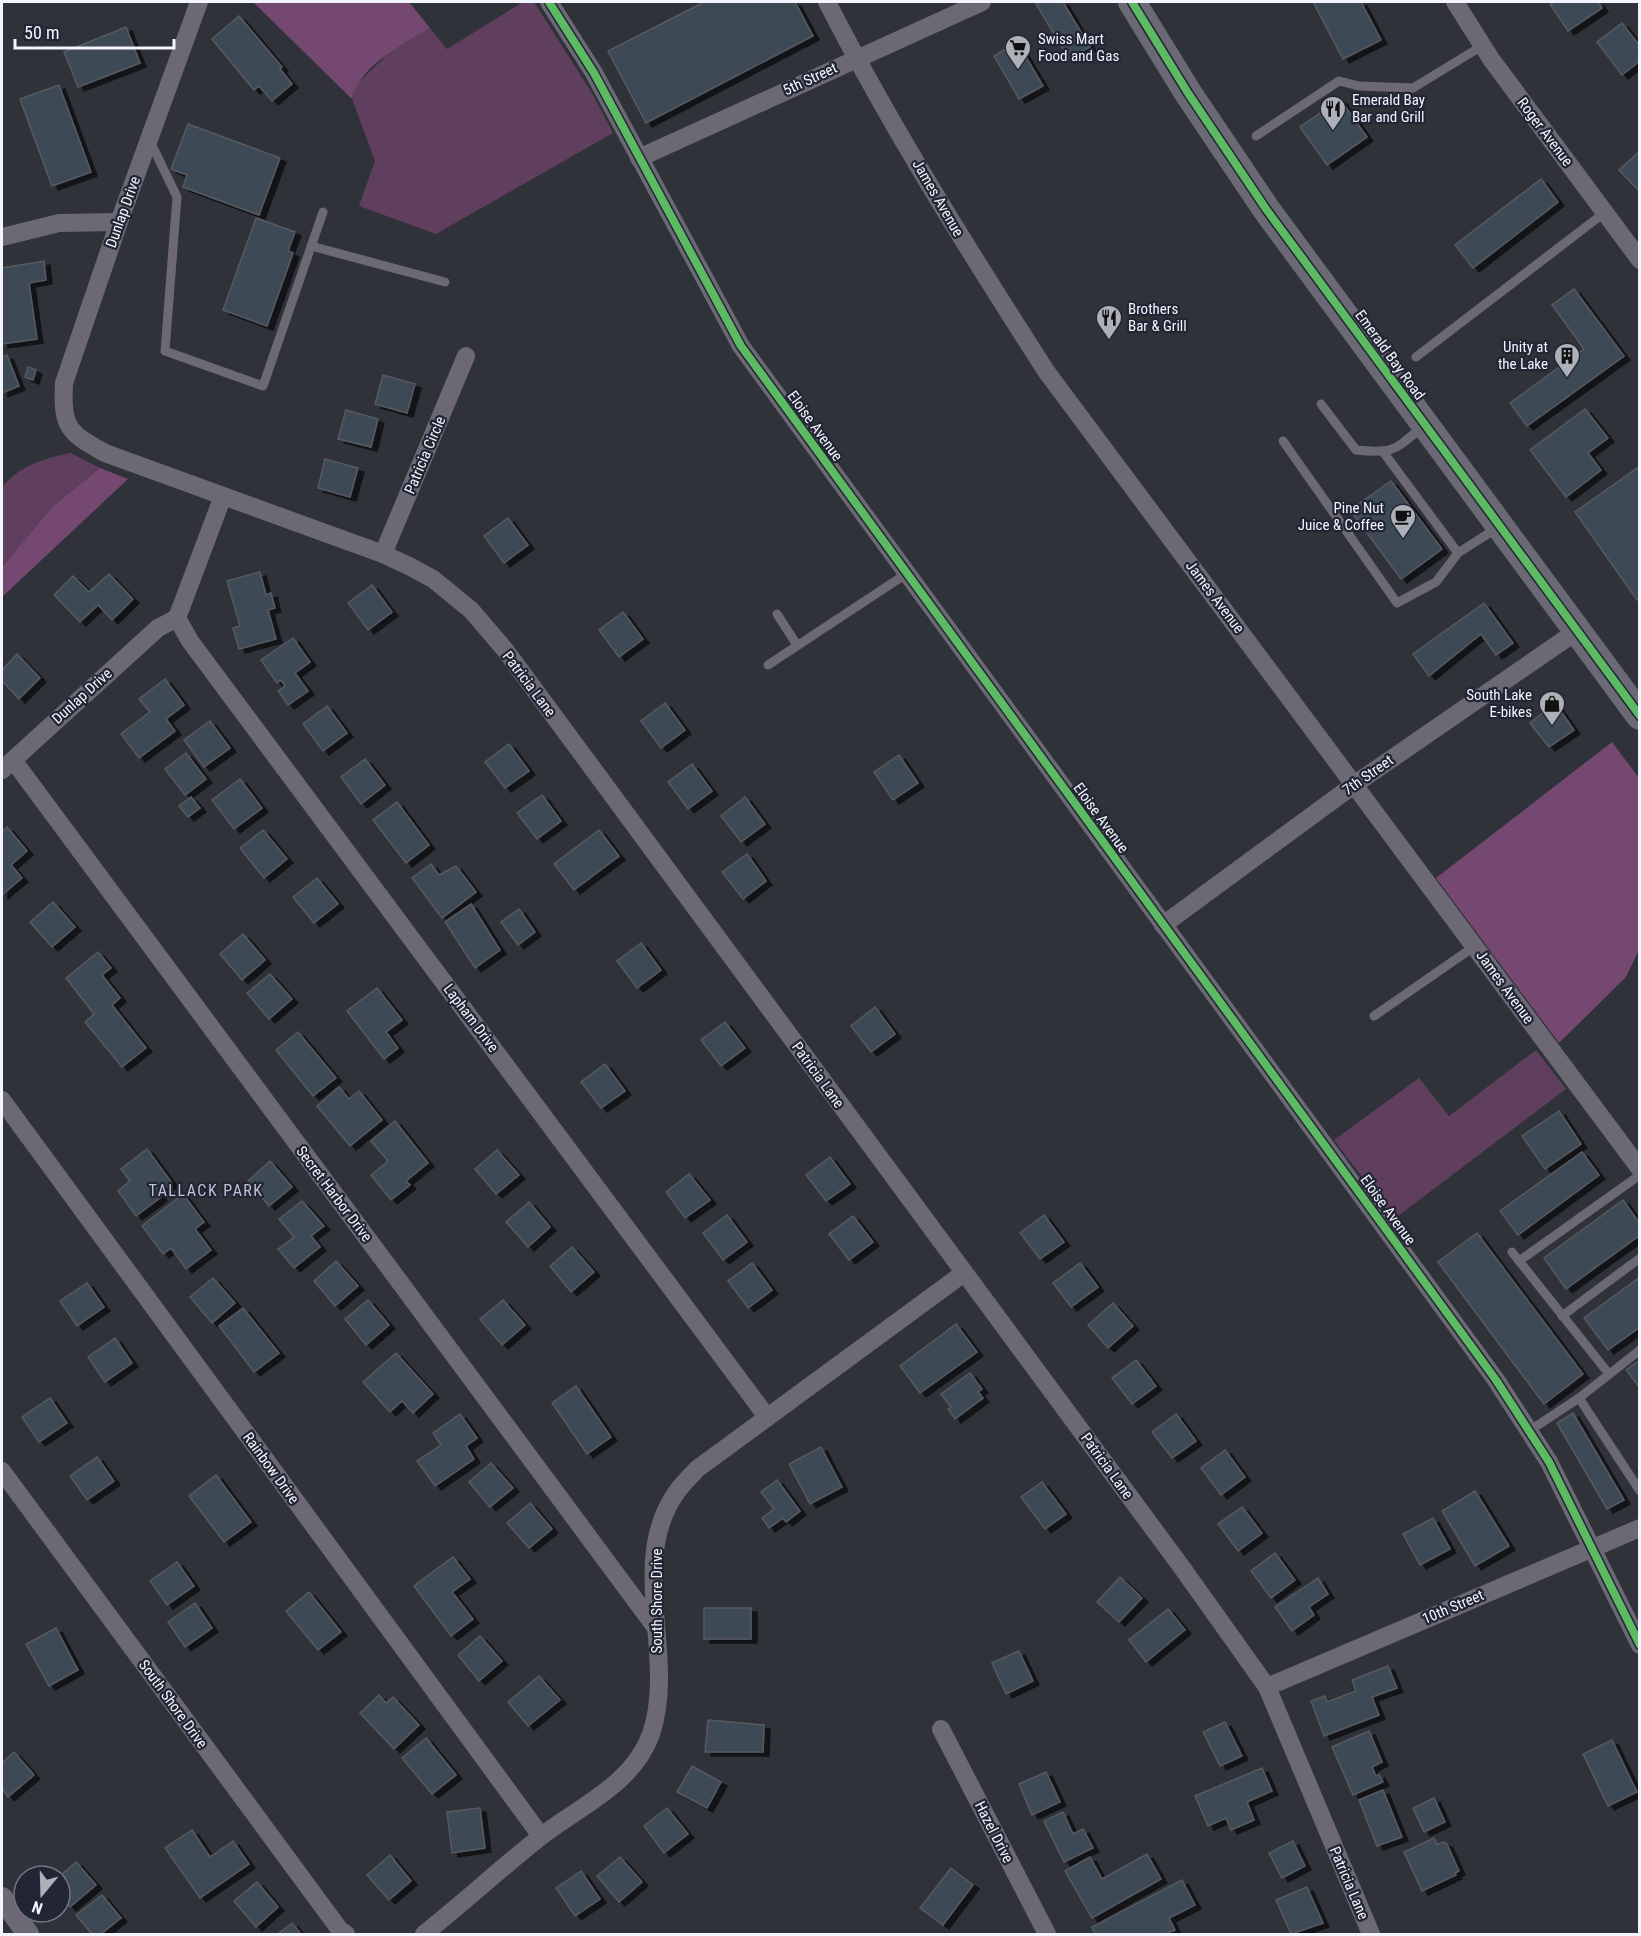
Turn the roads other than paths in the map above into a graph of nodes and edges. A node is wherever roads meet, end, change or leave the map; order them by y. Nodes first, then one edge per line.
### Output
1 (200, 2) edge
2 (549, 2) edge
3 (827, 2) edge
4 (982, 2) edge
5 (1132, 2) edge
6 (1455, 2) edge
7 (1482, 46) junction
8 (856, 58) junction
9 (1256, 136) dead end
10 (149, 139) junction
11 (639, 158) junction
12 (323, 212) dead end
13 (1605, 213) junction
14 (119, 222) junction
15 (2, 237) edge
16 (311, 246) junction
17 (1640, 260) edge
18 (445, 282) dead end
19 (466, 356) dead end
20 (1416, 357) dead end
21 (1321, 404) dead end
22 (1425, 425) junction
23 (67, 427) joint
24 (1283, 441) dead end
25 (1384, 453) junction
26 (223, 496) junction
27 (1499, 526) junction
28 (1458, 553) junction
29 (383, 554) junction
30 (906, 574) junction
31 (777, 614) dead end
32 (177, 618) junction
33 (1577, 631) junction
34 (798, 645) junction
35 (768, 665) dead end
36 (1640, 716) edge
37 (7, 765) edge
38 (1355, 784) junction
39 (1162, 925) junction
40 (1475, 946) junction
41 (1374, 1016) dead end
42 (2, 1100) edge
43 (1638, 1166) edge
44 (1512, 1252) dead end
45 (1640, 1258) edge
46 (1520, 1261) junction
47 (964, 1273) junction
48 (1562, 1316) junction
49 (1640, 1350) edge
50 (1609, 1374) junction
51 (1579, 1398) junction
52 (767, 1418) junction
53 (1529, 1431) junction
54 (2, 1471) edge
55 (1640, 1491) edge
56 (1640, 1528) edge
57 (1593, 1547) junction
58 (656, 1628) junction
59 (1640, 1645) edge
60 (1267, 1687) junction
61 (940, 1729) dead end
62 (541, 1836) junction
63 (2, 1898) edge
64 (28, 1935) edge
65 (346, 1935) edge
66 (424, 1935) edge
67 (1047, 1935) edge
68 (1371, 1935) edge

1 - 10 street, Dunlap Drive
2 - 11 street, Eloise Avenue
3 - 8 street, James Avenue
4 - 8 street, 5th Street
5 - 22 main road, Emerald Bay Road
6 - 7 street, Roger Avenue
7 - 9 lane
7 - 13 street, Roger Avenue
8 - 11 street, 5th Street
8 - 38 street, James Avenue
10 - 14 street, Dunlap Drive
10 - 16 lane
11 - 30 street, Eloise Avenue
12 - 16 lane
13 - 17 street, Roger Avenue
13 - 20 lane
14 - 15 street
14 - 23 street, Dunlap Drive
16 - 18 lane
19 - 29 street, Patricia Circle
21 - 25 lane
22 - 25 lane
22 - 27 main road, Emerald Bay Road
23 - 26 street, Patricia Lane
24 - 28 lane
25 - 28 lane
26 - 29 street, Patricia Lane
26 - 32 street
27 - 28 lane
27 - 33 main road, Emerald Bay Road
29 - 47 street, Patricia Lane
30 - 34 lane
30 - 39 street, Eloise Avenue
31 - 34 lane
32 - 37 street, Dunlap Drive
32 - 52 street, Lapham Drive
33 - 36 main road, Emerald Bay Road
33 - 38 street, 7th Street
34 - 35 lane
37 - 58 street, Secret Harbor Drive
38 - 39 street, 7th Street
38 - 40 street, James Avenue
39 - 53 street, Eloise Avenue
40 - 41 lane
40 - 43 street, James Avenue
42 - 62 street, Rainbow Drive
43 - 46 lane
44 - 46 lane
45 - 48 lane
46 - 48 lane
47 - 52 street, South Shore Drive
47 - 60 street, Patricia Lane
48 - 50 lane
49 - 50 lane
50 - 51 lane
51 - 53 lane
51 - 55 lane
52 - 58 street, South Shore Drive
53 - 57 street, Eloise Avenue
54 - 65 street, South Shore Drive
56 - 57 street, 10th Street
57 - 59 street, Eloise Avenue
57 - 60 street, 10th Street
58 - 62 street, South Shore Drive
60 - 68 street, Patricia Lane
61 - 67 street, Hazel Drive
62 - 66 street, South Shore Drive
63 - 64 street

